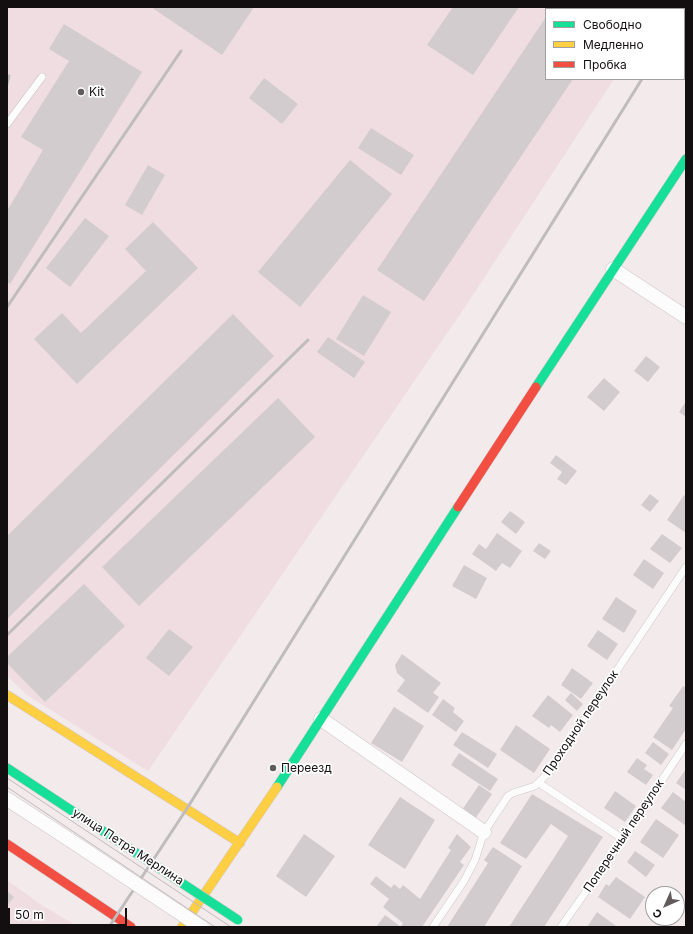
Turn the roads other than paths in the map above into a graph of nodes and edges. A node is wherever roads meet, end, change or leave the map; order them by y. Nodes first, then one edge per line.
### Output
1 (42, 77) dead end
2 (7, 124) edge
3 (686, 159) edge
4 (613, 268) junction
5 (686, 317) edge
6 (686, 567) edge
7 (7, 695) edge
8 (321, 719) junction
9 (686, 744) edge
10 (7, 768) edge
11 (539, 783) junction
12 (7, 799) edge
13 (484, 832) junction
14 (623, 839) junction
15 (240, 843) junction
16 (7, 844) edge
17 (241, 922) dead end
18 (131, 927) edge
19 (182, 927) edge
20 (201, 927) edge
21 (433, 927) edge
22 (560, 927) edge

1 - 2 lane
3 - 4 main road
4 - 5 street
4 - 8 main road
6 - 11 lane, Проходной переулок
7 - 15 main road
8 - 13 street
8 - 15 main road
9 - 14 lane, Поперечный переулок
10 - 17 main road, улица Петра Мерлина, bridge
11 - 13 lane, Проходной переулок
11 - 14 lane
12 - 20 street, bridge
13 - 21 lane, Проходной переулок
14 - 22 lane, Поперечный переулок
15 - 19 main road
16 - 18 main road

